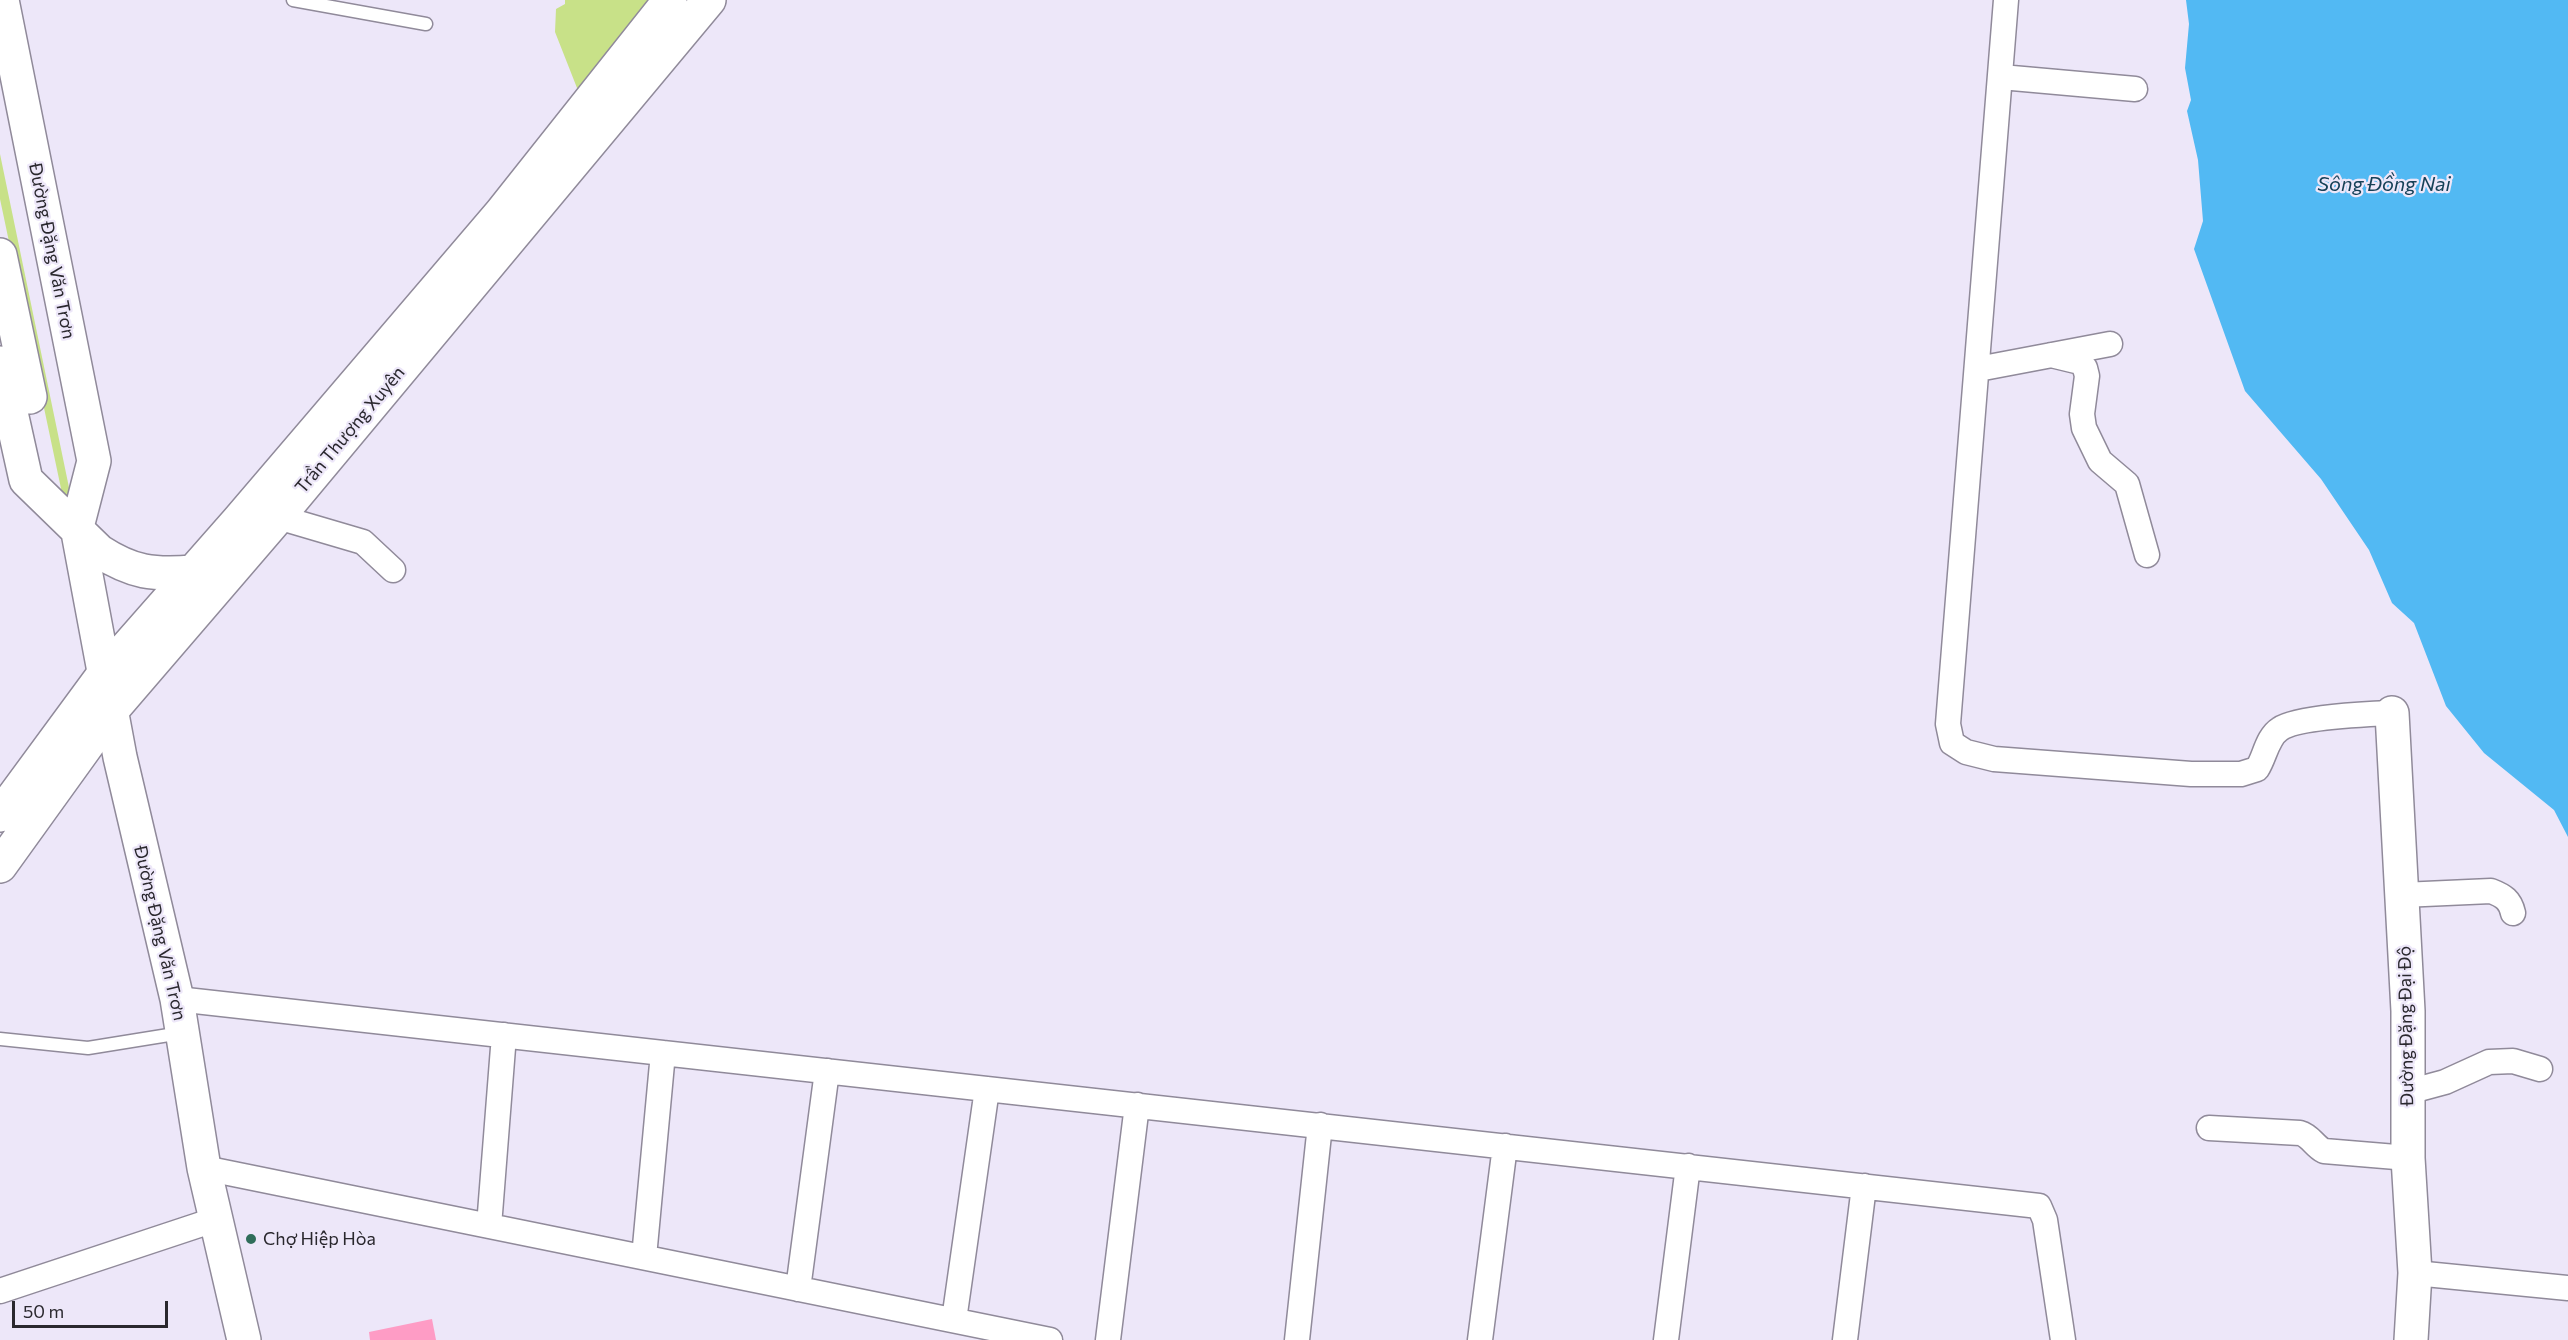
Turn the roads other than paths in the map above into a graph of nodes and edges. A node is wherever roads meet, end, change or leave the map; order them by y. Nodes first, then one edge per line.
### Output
1 (2, 0) edge
2 (293, 0) edge
3 (670, 0) edge
4 (709, 0) edge
5 (2006, 0) edge
6 (426, 24) dead end
7 (2001, 77) junction
8 (2136, 89) dead end
9 (0, 95) edge
10 (0, 255) edge
11 (2110, 344) dead end
12 (2051, 355) junction
13 (0, 363) edge
14 (1978, 369) junction
15 (8, 439) edge
16 (71, 511) junction
17 (278, 517) junction
18 (2147, 555) dead end
19 (393, 570) dead end
20 (193, 572) junction
21 (106, 671) junction
22 (113, 709) junction
23 (2392, 713) joint
24 (0, 814) edge
25 (0, 866) edge
26 (2402, 895) junction
27 (2513, 913) dead end
28 (177, 999) junction
29 (182, 1033) junction
30 (504, 1035) junction
31 (0, 1039) edge
32 (663, 1053) junction
33 (2540, 1069) dead end
34 (827, 1071) junction
35 (987, 1089) junction
36 (2408, 1092) junction
37 (1137, 1105) junction
38 (1320, 1125) junction
39 (2209, 1128) dead end
40 (1505, 1146) junction
41 (2408, 1158) junction
42 (1688, 1166) junction
43 (204, 1168) junction
44 (1864, 1186) junction
45 (217, 1220) junction
46 (489, 1226) junction
47 (644, 1257) junction
48 (2415, 1273) junction
49 (2568, 1288) edge
50 (798, 1289) junction
51 (0, 1291) edge
52 (954, 1320) junction
53 (993, 1334) edge
54 (244, 1340) edge
55 (1050, 1340) edge
56 (1108, 1340) edge
57 (1297, 1340) edge
58 (1480, 1340) edge
59 (1666, 1340) edge
60 (1845, 1340) edge
61 (2063, 1340) edge
62 (2411, 1340) edge

1 - 16 main road, Đường Đặng Văn Trơn
2 - 6 lane
3 - 20 main road, Trần Thượng Xuyên
4 - 17 main road, Trần Thượng Xuyên
5 - 7 street
7 - 8 street
7 - 14 street
9 - 16 main road, Đường Đặng Văn Trơn
10 - 16 main road, Đường Đặng Văn Trơn
11 - 12 street
12 - 14 street
12 - 18 street
13 - 15 main road
14 - 23 street
15 - 16 main road
16 - 20 main road
16 - 21 main road, Đường Đặng Văn Trơn
17 - 19 street
17 - 22 main road, Trần Thượng Xuyên
20 - 21 main road, Trần Thượng Xuyên
21 - 22 main road, Đường Đặng Văn Trơn
21 - 24 main road, Trần Thượng Xuyên
22 - 25 main road, Trần Thượng Xuyên
22 - 28 main road, Đường Đặng Văn Trơn
23 - 26 main road, Đường Đặng Đại Độ
26 - 27 street
26 - 36 main road, Đường Đặng Đại Độ
28 - 29 main road, Đường Đặng Văn Trơn
28 - 30 street
29 - 31 lane
29 - 43 main road, Đường Đặng Văn Trơn
30 - 32 street
30 - 46 street
32 - 34 street
32 - 47 street
33 - 36 street
34 - 35 street
34 - 50 street
35 - 37 street
35 - 52 street
36 - 41 main road, Đường Đặng Đại Độ
37 - 38 street
37 - 56 street
38 - 40 street
38 - 57 street
39 - 41 street
40 - 42 street
40 - 58 street
41 - 48 main road, Đường Đặng Đại Độ
42 - 44 street
42 - 59 street
43 - 45 main road, Đường Đặng Văn Trơn
43 - 46 street
44 - 60 street
44 - 61 street
45 - 51 street
45 - 54 main road, Đường Đặng Văn Trơn
46 - 47 street
47 - 50 street
48 - 49 street
48 - 62 main road, Đường Đặng Đại Độ
50 - 52 street
52 - 53 street
53 - 55 street

